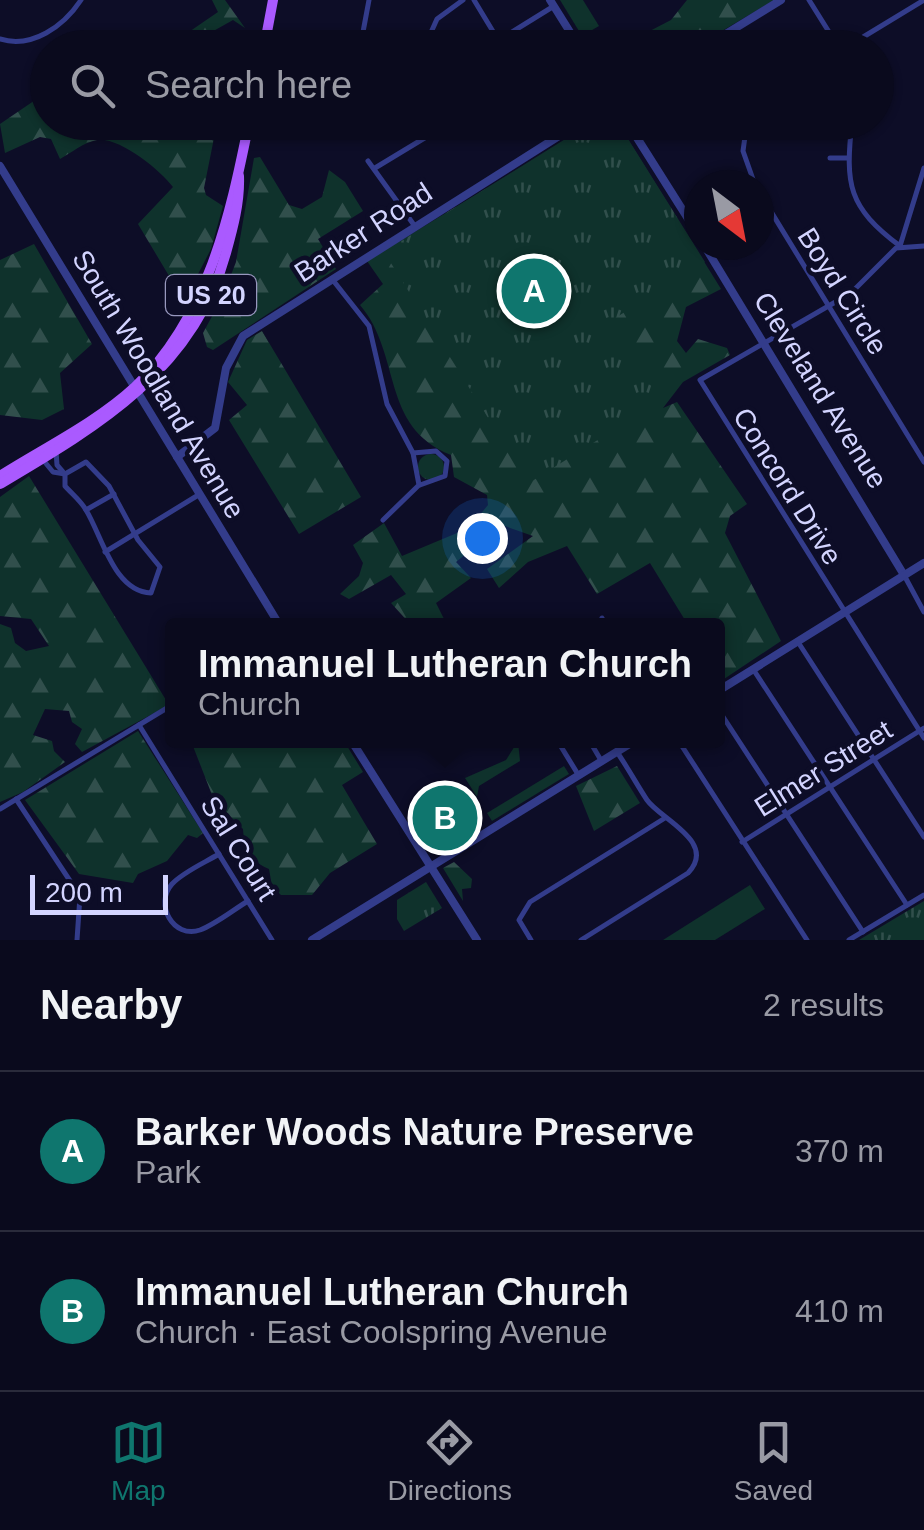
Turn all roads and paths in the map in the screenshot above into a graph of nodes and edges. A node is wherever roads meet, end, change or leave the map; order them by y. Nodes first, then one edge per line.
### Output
1 (82, 0) edge
2 (274, 0) edge
3 (369, 0) edge
4 (463, 0) edge
5 (474, 0) edge
6 (781, 0) edge
7 (809, 0) edge
8 (924, 0) edge
9 (552, 3) edge
10 (49, 30) edge
11 (268, 30) edge
12 (363, 30) edge
13 (432, 30) edge
14 (492, 30) edge
15 (518, 30) edge
16 (569, 30) edge
17 (733, 30) edge
18 (830, 30) edge
19 (873, 30) edge
20 (0, 39) edge
21 (30, 41) edge
22 (245, 140) edge
23 (422, 140) edge
24 (553, 140) edge
25 (638, 140) edge
26 (745, 140) edge
27 (850, 140) edge
28 (830, 158) dead end
29 (848, 158) junction
30 (368, 162) dead end
31 (0, 166) edge
32 (376, 168) junction
33 (924, 168) edge
34 (748, 170) edge
35 (684, 212) edge
36 (774, 216) edge
37 (414, 225) junction
38 (900, 246) junction
39 (924, 246) edge
40 (714, 260) edge
41 (332, 278) junction
42 (829, 306) junction
43 (765, 341) junction
44 (137, 390) junction
45 (924, 438) edge
46 (914, 445) junction
47 (56, 450) junction
48 (412, 453) junction
49 (40, 456) junction
50 (177, 458) junction
51 (924, 462) edge
52 (66, 474) junction
53 (0, 476) edge
54 (0, 484) edge
55 (419, 485) junction
56 (114, 494) junction
57 (200, 494) junction
58 (86, 510) junction
59 (383, 520) dead end
60 (134, 534) junction
61 (105, 552) junction
62 (924, 562) edge
63 (904, 575) junction
64 (924, 612) edge
65 (843, 613) junction
66 (275, 618) edge
67 (797, 641) junction
68 (753, 669) junction
69 (725, 686) edge
70 (165, 709) edge
71 (725, 720) edge
72 (140, 725) junction
73 (923, 732) edge
74 (357, 748) edge
75 (562, 748) edge
76 (594, 748) edge
77 (623, 748) edge
78 (683, 748) edge
79 (617, 752) junction
80 (874, 760) junction
81 (602, 762) junction
82 (579, 776) junction
83 (830, 787) junction
84 (16, 799) junction
85 (0, 809) edge
86 (786, 814) junction
87 (665, 818) junction
88 (924, 836) edge
89 (742, 842) junction
90 (219, 854) junction
91 (430, 868) junction
92 (924, 894) edge
93 (248, 900) junction
94 (907, 905) junction
95 (863, 932) junction
96 (77, 940) edge
97 (272, 940) edge
98 (312, 940) edge
99 (476, 940) edge
100 (532, 940) edge
101 (581, 940) edge
102 (806, 940) edge
103 (850, 940) edge

1 - 10 street
2 - 11 main road
3 - 12 street
4 - 13 street
5 - 14 street
6 - 17 street
7 - 18 street
8 - 19 street
9 - 15 street
9 - 16 street
20 - 21 street
22 - 44 main road, US 20
23 - 32 street
24 - 37 street, Barker Road
25 - 35 street
26 - 34 street
27 - 29 street
28 - 29 street
29 - 38 street
30 - 32 street
31 - 44 street, South Woodland Avenue
32 - 37 street
33 - 38 street
36 - 42 street, Boyd Circle
37 - 41 street, Barker Road
38 - 39 street
38 - 42 street
40 - 43 street, Cleveland Avenue
41 - 48 street
41 - 50 street, Barker Road
42 - 43 street
42 - 46 street, Boyd Circle
43 - 63 street, Cleveland Avenue
43 - 65 street, Concord Drive
44 - 47 main road, US 20
44 - 49 main road, US 20
44 - 50 street, South Woodland Avenue
45 - 46 street
46 - 51 street, Boyd Circle
47 - 49 main road, US 20
47 - 52 street
48 - 55 street
48 - 55 street
49 - 52 street
49 - 53 main road, US 20
49 - 54 main road, US 20
50 - 57 street, South Woodland Avenue
52 - 56 street
52 - 58 street
55 - 59 street
56 - 58 street
56 - 60 street
57 - 60 street
57 - 66 street, South Woodland Avenue
58 - 61 street
60 - 61 street
60 - 61 street
62 - 63 street
63 - 64 street, Cleveland Avenue
63 - 65 street
65 - 67 street
65 - 73 street, Concord Drive
67 - 68 street
67 - 80 street
68 - 69 street
68 - 83 street
70 - 72 street
71 - 86 street
72 - 84 street
72 - 90 street, Sal Court
73 - 80 street, Elmer Street
74 - 91 street
75 - 82 street
76 - 81 street
77 - 79 street
78 - 89 street
79 - 81 street
79 - 87 street
80 - 83 street, Elmer Street
80 - 88 street
81 - 82 street
82 - 91 street
83 - 86 street, Elmer Street
83 - 94 street
84 - 85 street
84 - 96 street
86 - 89 street, Elmer Street
86 - 95 street
87 - 100 street
87 - 101 street
89 - 102 street
90 - 93 street, Sal Court
90 - 93 street
91 - 98 street
91 - 99 street
92 - 94 street
93 - 97 street, Sal Court
94 - 95 street
95 - 103 street

